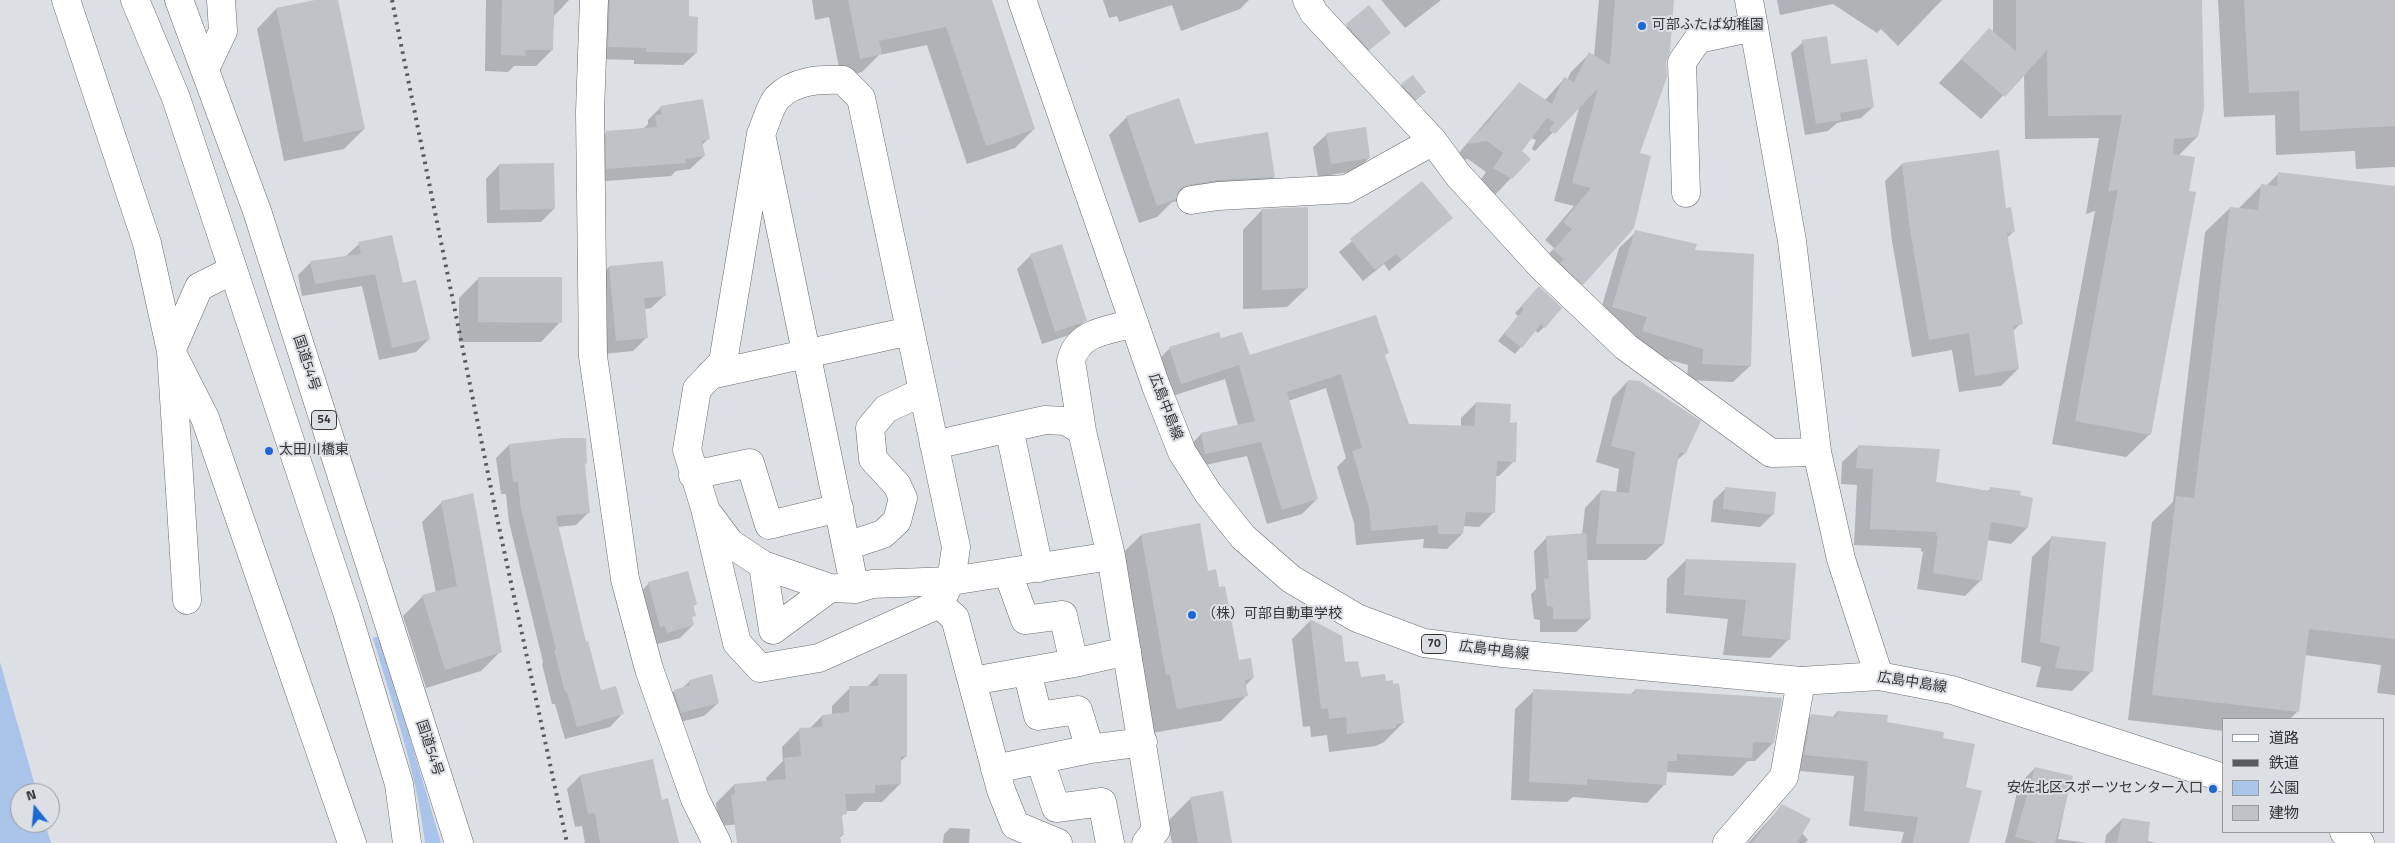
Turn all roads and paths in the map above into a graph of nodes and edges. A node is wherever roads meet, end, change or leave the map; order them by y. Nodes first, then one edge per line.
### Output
1 (66, 0) edge
2 (135, 0) edge
3 (179, 0) edge
4 (221, 0) edge
5 (594, 0) edge
6 (1022, 0) edge
7 (1307, 0) edge
8 (1749, 0) edge
9 (1754, 27) junction
10 (205, 69) junction
11 (761, 134) junction
12 (1433, 141) junction
13 (1686, 193) dead end
14 (1191, 200) dead end
15 (233, 270) junction
16 (1134, 323) junction
17 (910, 332) junction
18 (171, 351) junction
19 (806, 353) junction
20 (710, 375) junction
21 (922, 392) junction
22 (1009, 428) junction
23 (1082, 431) junction
24 (934, 445) junction
25 (1817, 452) junction
26 (694, 475) junction
27 (705, 508) junction
28 (839, 508) junction
29 (847, 546) junction
30 (1112, 556) junction
31 (763, 565) junction
32 (1039, 568) junction
33 (1008, 573) junction
34 (843, 589) junction
35 (945, 593) junction
36 (186, 600) dead end
37 (1127, 651) junction
38 (1074, 663) junction
39 (1027, 671) junction
40 (1879, 676) junction
41 (972, 681) junction
42 (1801, 681) junction
43 (1143, 742) junction
44 (1090, 749) junction
45 (1040, 760) junction
46 (996, 769) junction
47 (2222, 777) edge
48 (2345, 833) edge
49 (352, 843) edge
50 (407, 843) edge
51 (459, 843) edge
52 (718, 843) edge
53 (1058, 843) edge
54 (1110, 843) edge
55 (1146, 843) edge
56 (1727, 843) edge
57 (2360, 843) edge

1 - 18 main road
2 - 15 main road
3 - 10 main road, 国道54号 / 54
4 - 10 main road
5 - 52 main road
6 - 16 main road, 広島中島線 / 70
7 - 12 main road
8 - 9 main road
9 - 13 main road
9 - 25 main road
10 - 51 main road, 国道54号 / 54
11 - 17 main road
11 - 19 main road
11 - 20 main road
12 - 14 main road
12 - 25 main road
15 - 18 main road
15 - 50 main road
16 - 23 main road
16 - 42 main road, 広島中島線 / 70
17 - 19 main road
17 - 21 main road
18 - 36 main road
18 - 49 main road
19 - 20 main road
19 - 28 main road
20 - 26 main road
21 - 24 main road
21 - 29 main road
22 - 23 main road
22 - 24 main road
22 - 32 main road
23 - 30 main road
24 - 35 main road
25 - 40 main road
26 - 27 main road
26 - 28 main road
27 - 31 main road
27 - 35 main road
28 - 29 main road
29 - 34 main road
30 - 32 main road
30 - 37 main road
31 - 34 main road
31 - 34 main road
32 - 33 main road
33 - 35 main road
33 - 38 main road
34 - 35 main road
35 - 41 main road
37 - 38 main road
37 - 43 main road
38 - 39 main road
39 - 41 main road
39 - 44 main road
40 - 42 main road, 広島中島線 / 70
40 - 47 main road, 広島中島線 / 70
41 - 46 main road
42 - 56 main road
43 - 44 main road
43 - 55 main road
44 - 45 main road
45 - 46 main road
45 - 54 main road
46 - 53 main road
48 - 57 main road

